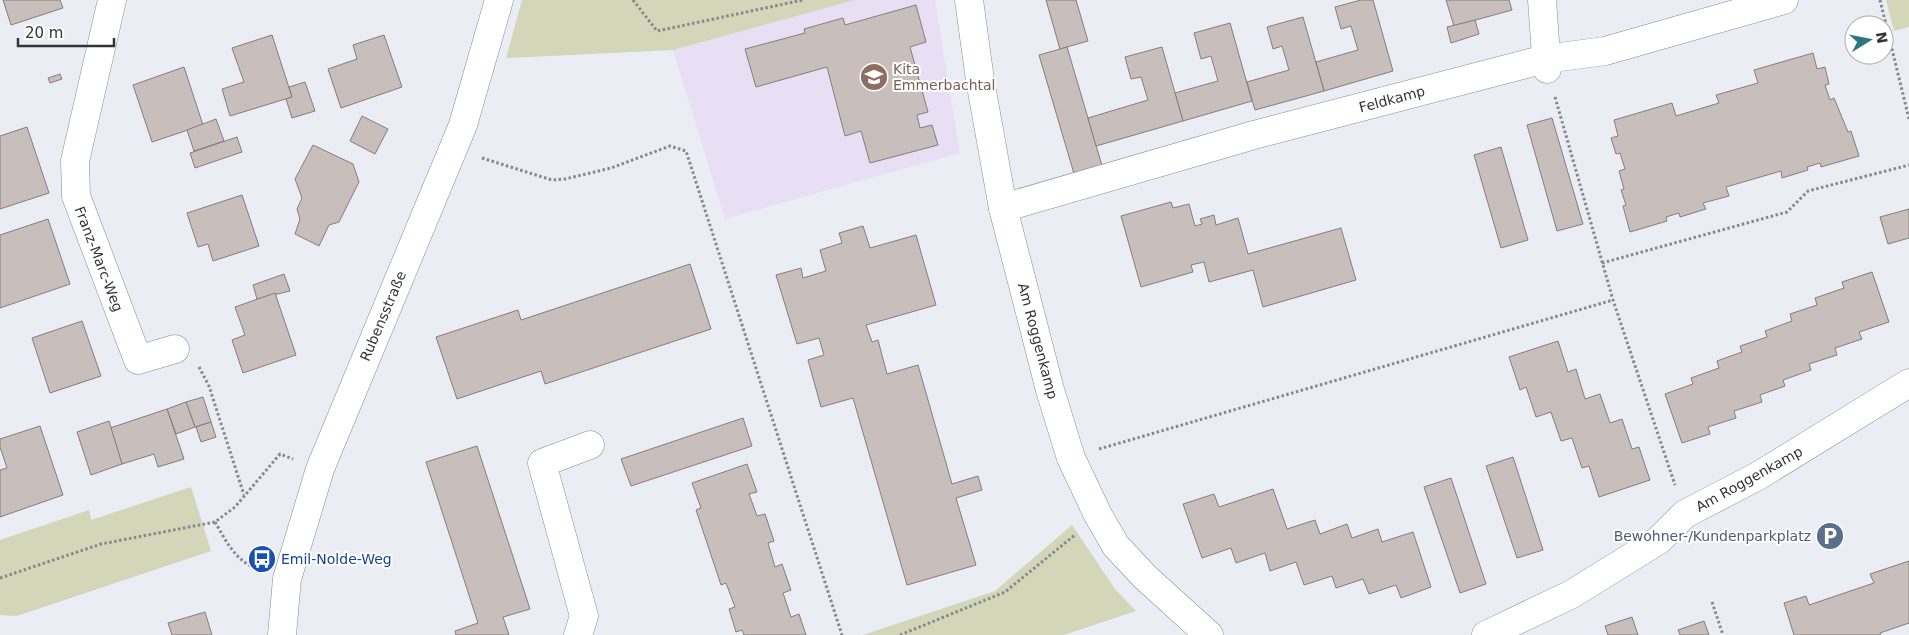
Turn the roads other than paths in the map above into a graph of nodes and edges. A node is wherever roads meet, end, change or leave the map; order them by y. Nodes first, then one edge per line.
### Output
1 (112, 0) edge
2 (969, 0) edge
3 (1542, 0) edge
4 (1784, 0) edge
5 (494, 1) edge
6 (1546, 64) junction
7 (1003, 208) junction
8 (175, 350) road end
9 (1909, 383) edge
10 (590, 445) dead end
11 (282, 635) edge
12 (578, 635) edge
13 (1209, 635) edge
14 (1486, 635) edge

1 - 8 street, Franz-Marc-Weg
2 - 7 street, Am Roggenkamp
3 - 6 street
4 - 6 street, Feldkamp
5 - 11 street, Rubensstraße
6 - 7 street, Feldkamp
7 - 13 street, Am Roggenkamp
9 - 14 street, Am Roggenkamp
10 - 12 street

